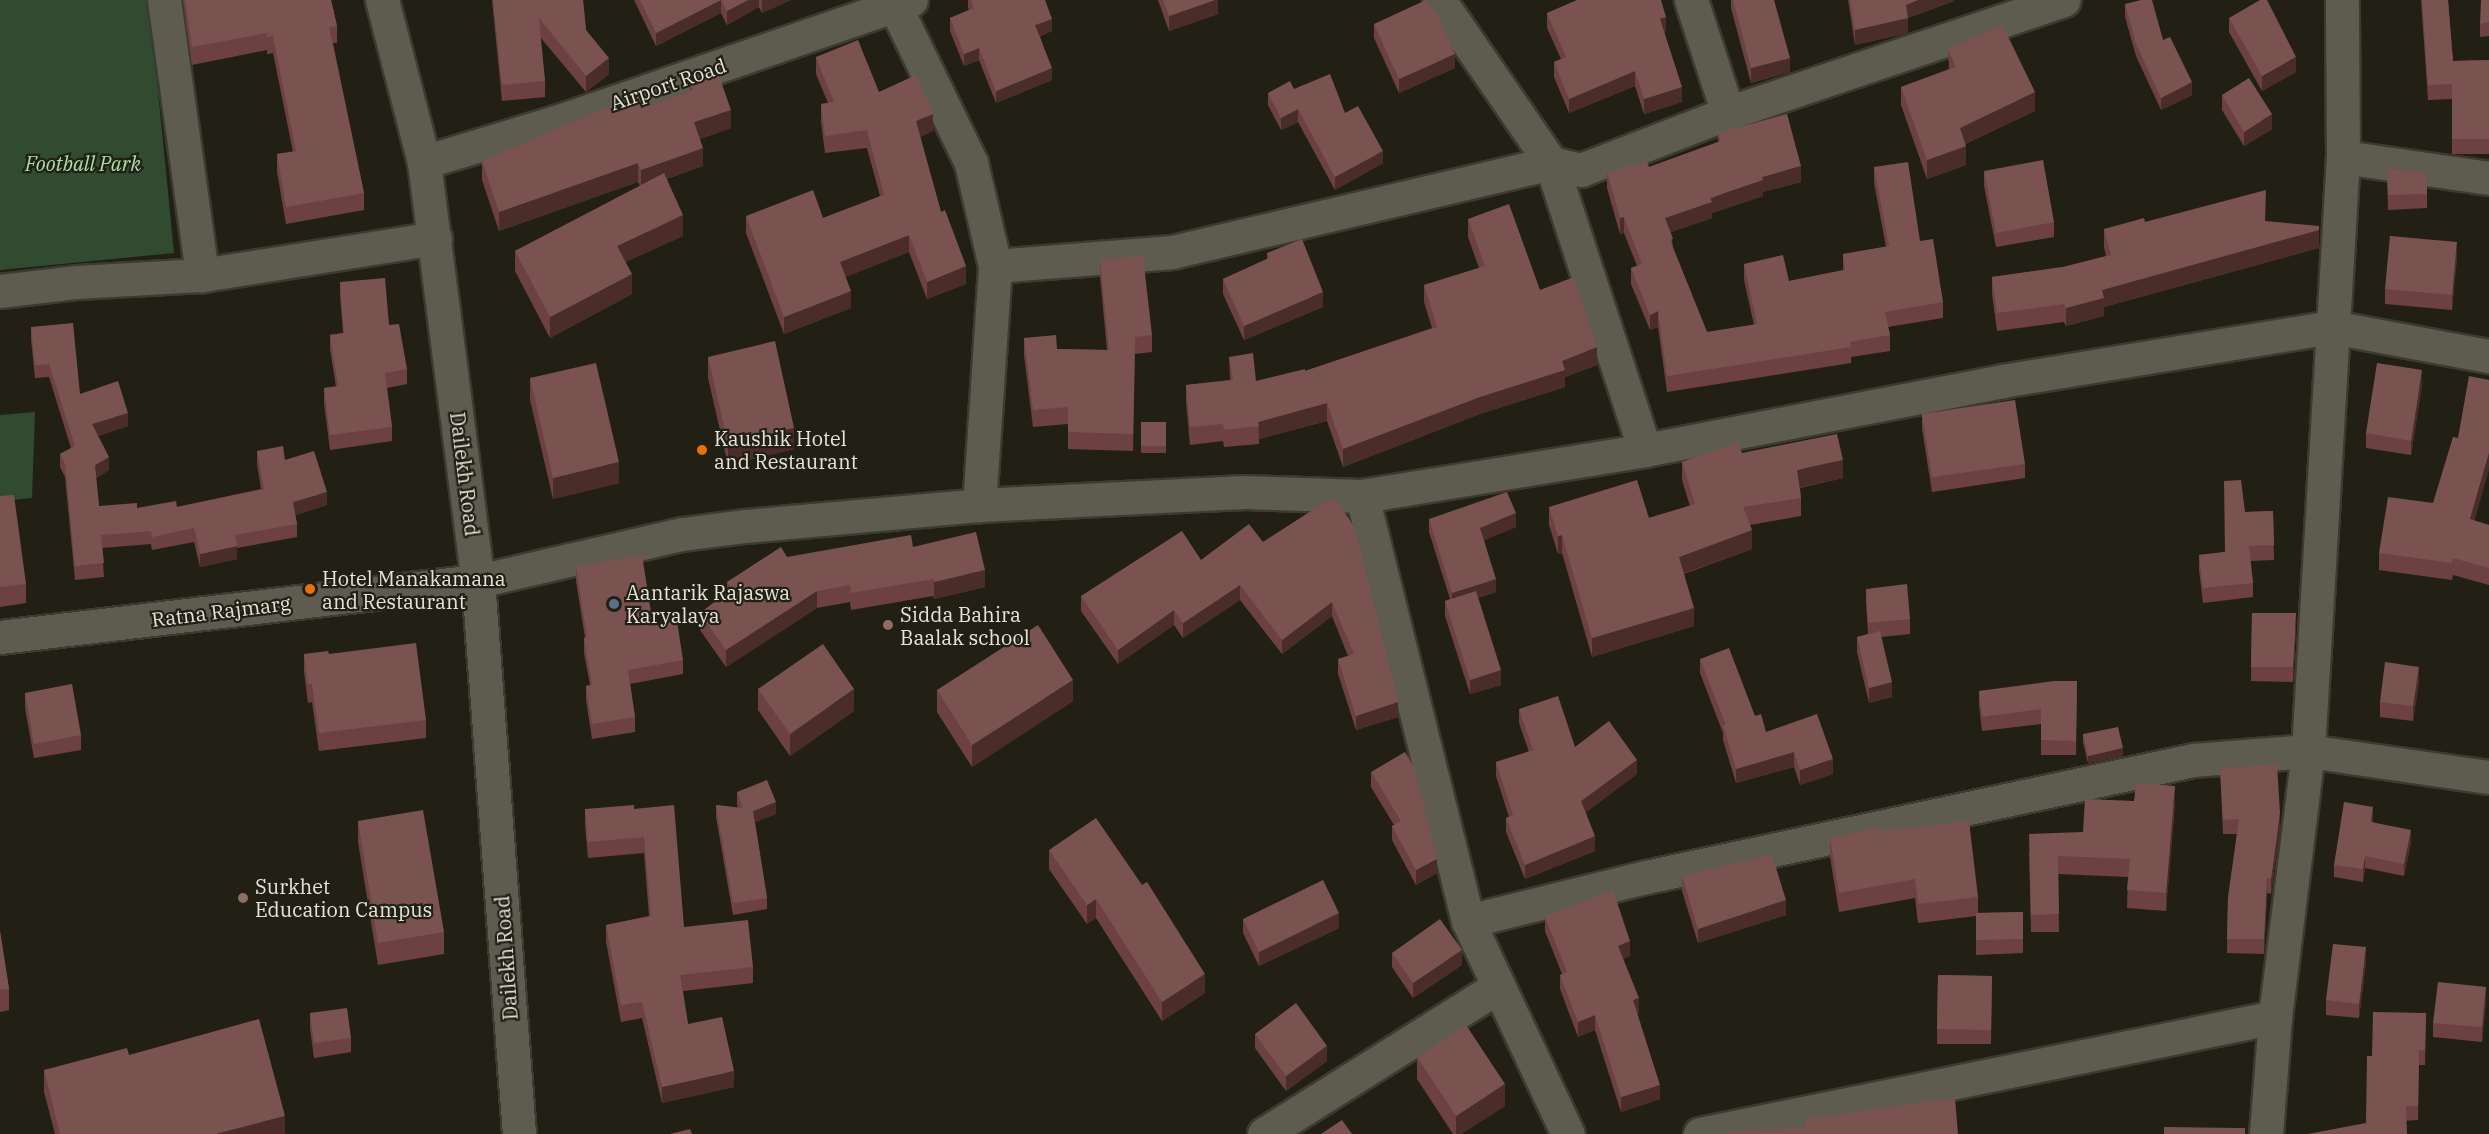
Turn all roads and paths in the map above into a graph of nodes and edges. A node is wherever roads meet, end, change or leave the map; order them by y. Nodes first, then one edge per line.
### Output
1 (164, 0) edge
2 (382, 0) edge
3 (1439, 0) edge
4 (1691, 0) edge
5 (2063, 0) edge
6 (2342, 0) edge
7 (900, 2) edge
8 (1728, 113) junction
9 (2343, 157) junction
10 (424, 162) junction
11 (1551, 163) junction
12 (2489, 177) edge
13 (435, 238) junction
14 (994, 267) junction
15 (202, 275) junction
16 (0, 291) edge
17 (2332, 327) junction
18 (2489, 356) edge
19 (1645, 450) junction
20 (1362, 496) junction
21 (979, 505) junction
22 (478, 581) junction
23 (0, 637) edge
24 (2308, 751) junction
25 (2489, 777) edge
26 (1468, 921) junction
27 (1497, 987) junction
28 (2275, 1017) junction
29 (519, 1134) edge
30 (1264, 1134) edge
31 (1568, 1134) edge
32 (1700, 1134) edge
33 (2266, 1134) edge

1 - 15 street
2 - 10 street, Dailekh Road
3 - 11 street
4 - 8 street
5 - 8 street
6 - 9 street
7 - 10 street, Airport Road
7 - 14 street
8 - 11 street
9 - 12 street
9 - 17 street
10 - 13 street, Dailekh Road
11 - 14 street
11 - 19 street
13 - 15 street
13 - 22 street, Dailekh Road
14 - 21 street
15 - 16 street
17 - 18 street, Ratna Rajmarg
17 - 19 street, Ratna Rajmarg
17 - 24 street
19 - 20 street, Ratna Rajmarg
20 - 21 street, Ratna Rajmarg
20 - 26 street
21 - 22 street, Ratna Rajmarg
22 - 23 street, Ratna Rajmarg
22 - 29 street, Dailekh Road
24 - 25 street
24 - 26 street
24 - 28 street
26 - 27 street
27 - 30 street
27 - 31 street
28 - 32 street
28 - 33 street

